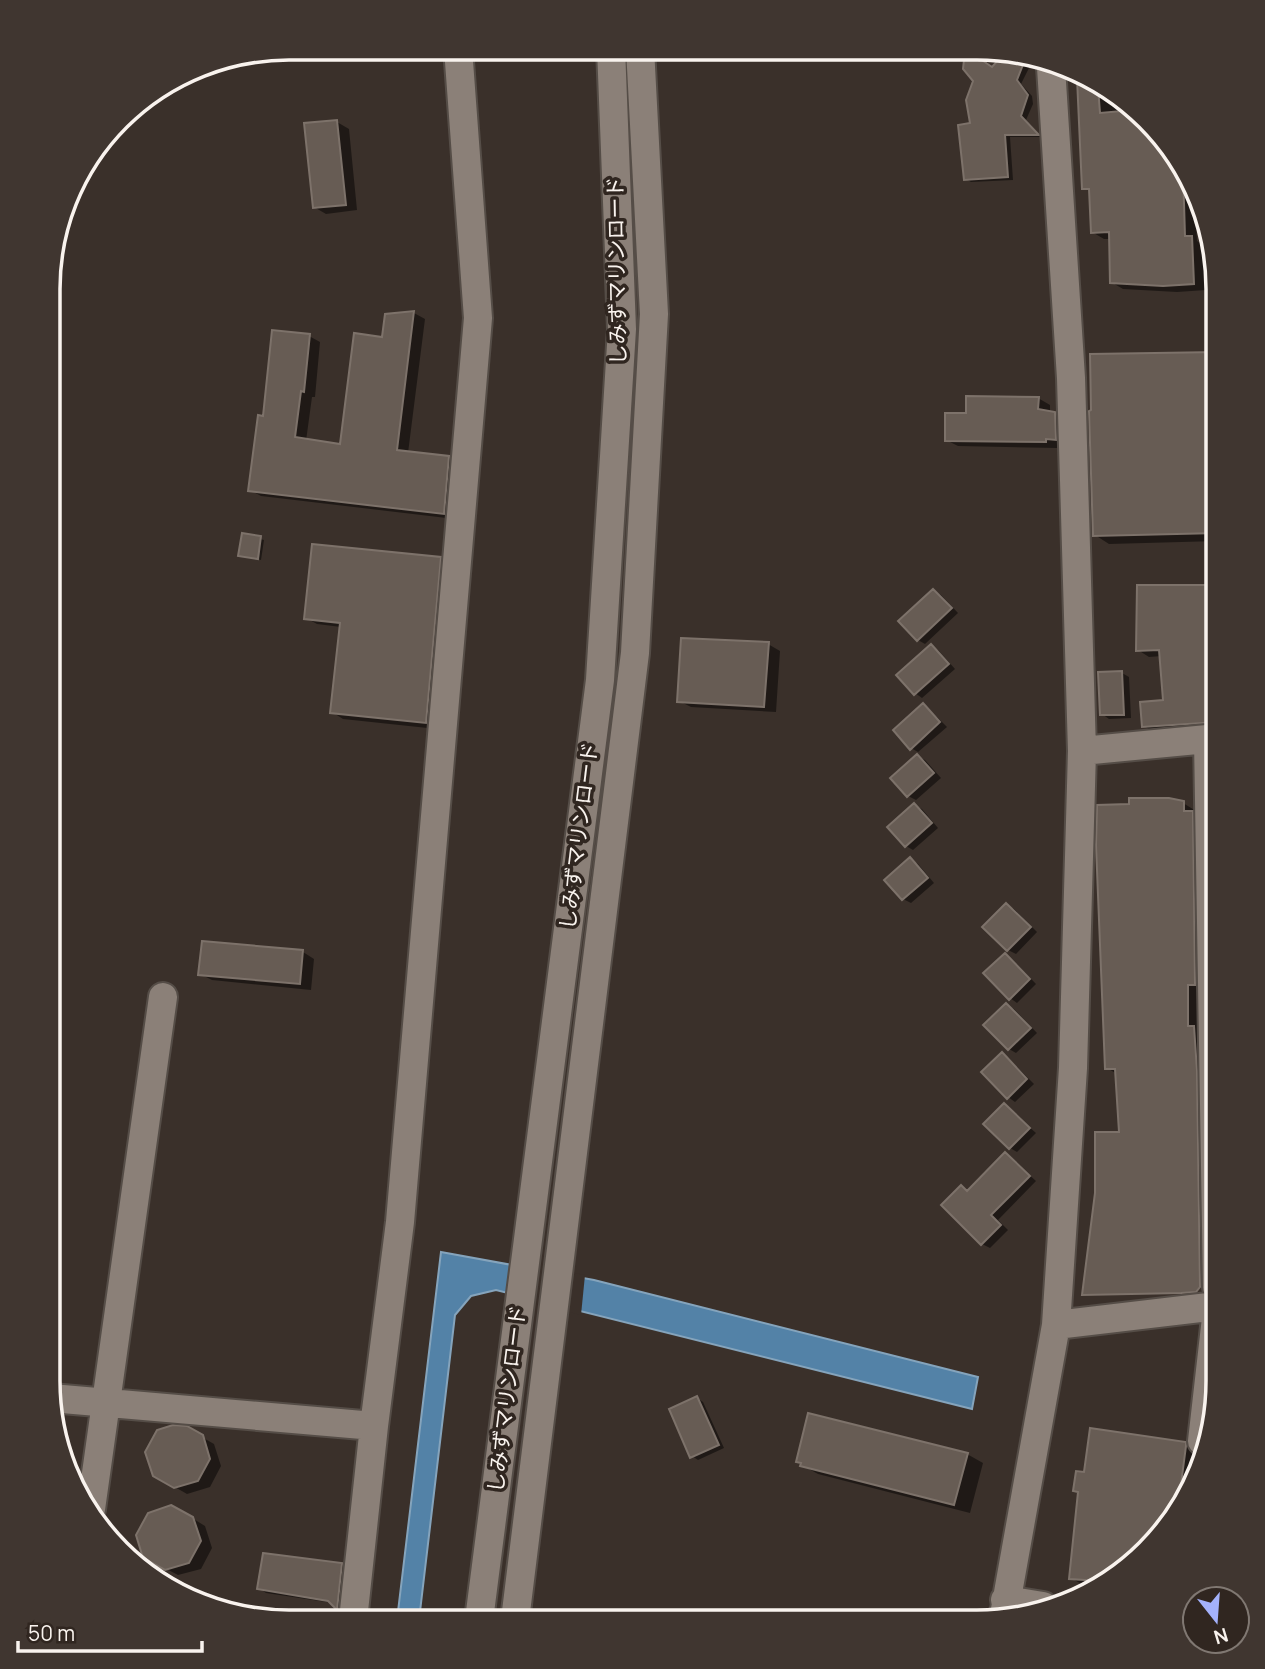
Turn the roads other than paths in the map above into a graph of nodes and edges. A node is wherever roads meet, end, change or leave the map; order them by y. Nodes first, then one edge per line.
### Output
1 (459, 60) edge
2 (611, 60) edge
3 (641, 60) edge
4 (1051, 72) edge
5 (1206, 739) edge
6 (1082, 751) junction
7 (163, 997) dead end
8 (1205, 1309) edge
9 (1056, 1325) junction
10 (61, 1399) edge
11 (104, 1403) junction
12 (374, 1426) junction
13 (92, 1498) edge
14 (1004, 1608) edge
15 (355, 1609) edge
16 (480, 1609) edge
17 (516, 1609) edge

1 - 12 street
2 - 16 street, しみずマリンロード
3 - 17 street, しみずマリンロード
4 - 6 street
5 - 6 street
6 - 9 street
7 - 11 street
8 - 9 street
9 - 14 street
10 - 11 street
11 - 12 street
11 - 13 street
12 - 15 street

